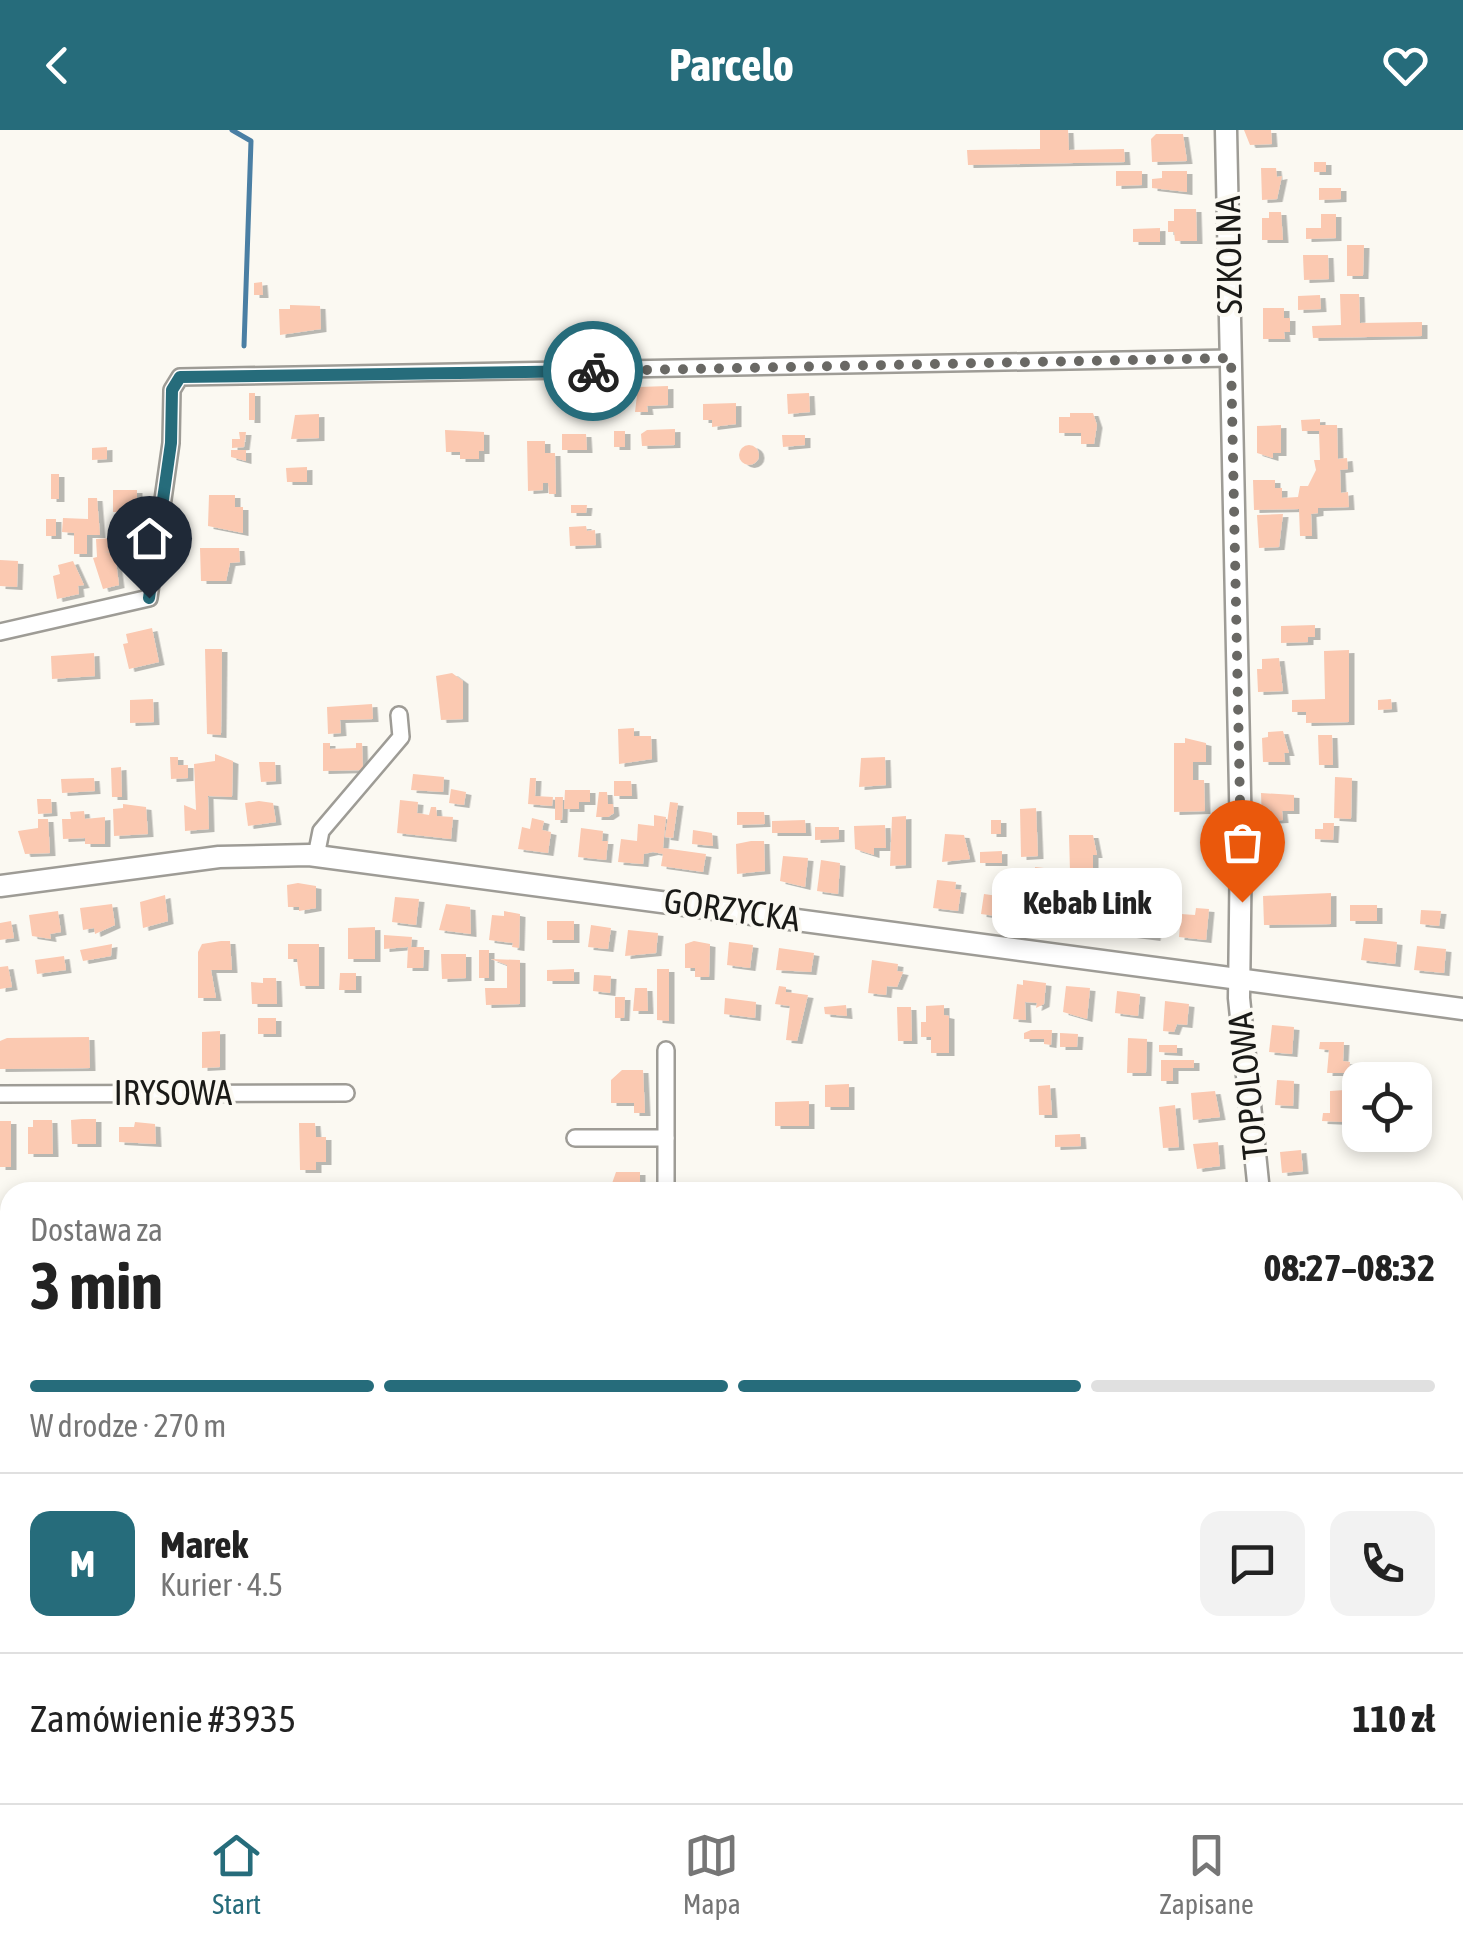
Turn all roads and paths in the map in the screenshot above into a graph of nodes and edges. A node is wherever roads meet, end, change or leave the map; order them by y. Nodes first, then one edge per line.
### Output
1 (1226, 130) edge
2 (1231, 358) junction
3 (0, 632) edge
4 (400, 715) dead end
5 (316, 856) junction
6 (0, 886) edge
7 (1240, 979) junction
8 (1463, 1009) edge
9 (666, 1050) dead end
10 (346, 1092) dead end
11 (0, 1094) edge
12 (575, 1138) dead end
13 (666, 1138) junction
14 (666, 1182) edge
15 (1258, 1182) edge

1 - 2 street, SZKOLNA
2 - 3 street
2 - 7 street, SZKOLNA
4 - 5 street
5 - 6 street, GORZYCKA
5 - 7 street, GORZYCKA
7 - 8 street, GORZYCKA
7 - 15 street, TOPOLOWA
9 - 13 street
10 - 11 street, IRYSOWA
12 - 13 street
13 - 14 street

